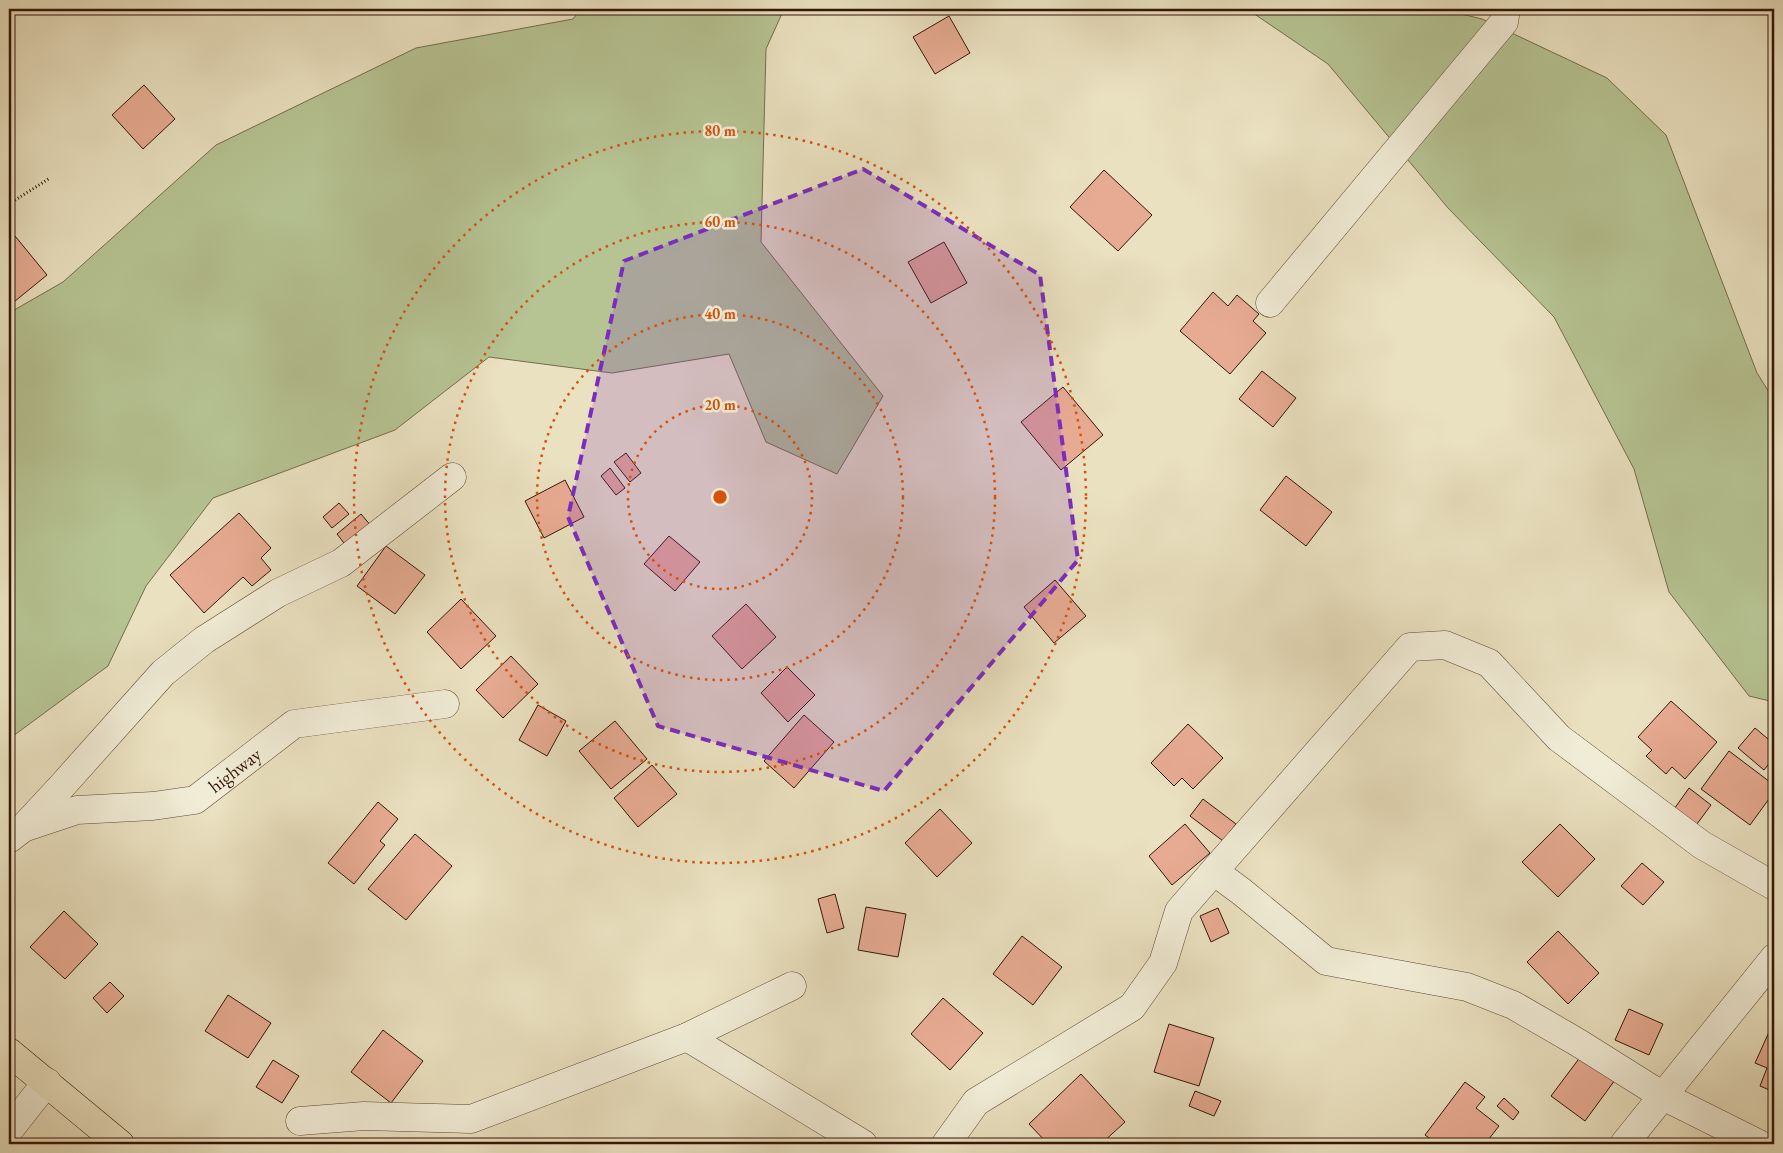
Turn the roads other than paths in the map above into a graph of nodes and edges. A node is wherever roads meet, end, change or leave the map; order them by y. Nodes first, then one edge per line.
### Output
1 (1506, 9) edge
2 (1270, 303) dead end
3 (452, 477) dead end
4 (445, 704) dead end
5 (15, 834) edge
6 (1215, 872) junction
7 (1774, 886) edge
8 (1774, 958) edge
9 (792, 986) dead end
10 (688, 1036) junction
11 (9, 1052) edge
12 (46, 1082) junction
13 (1663, 1096) junction
14 (300, 1120) dead end
15 (9, 1130) edge
16 (120, 1144) edge
17 (863, 1144) edge
18 (946, 1144) edge
19 (1624, 1144) edge
20 (1760, 1144) edge

1 - 2 street
3 - 5 street, highway
4 - 5 street, highway
6 - 7 street
6 - 13 street
6 - 18 street
8 - 13 street
9 - 10 street
10 - 14 street
10 - 17 street
11 - 12 main road
12 - 15 street
12 - 16 main road
13 - 19 street
13 - 20 street

